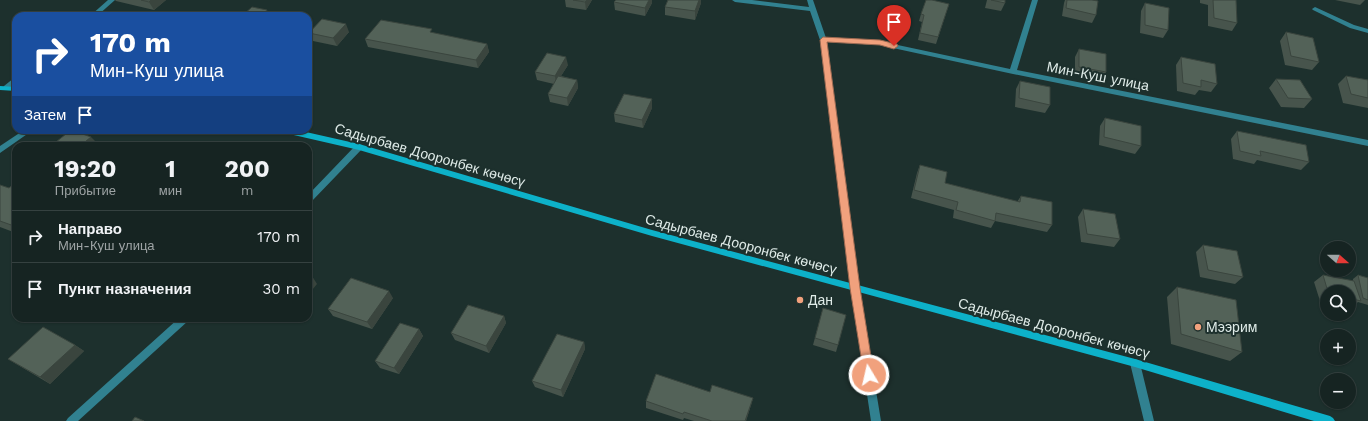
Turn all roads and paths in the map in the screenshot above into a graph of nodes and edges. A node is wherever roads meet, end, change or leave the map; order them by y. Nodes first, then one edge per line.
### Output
1 (112, 0) edge
2 (734, 0) edge
3 (810, 0) edge
4 (1035, 0) edge
5 (813, 9) junction
6 (1315, 9) dead end
7 (97, 12) edge
8 (1368, 31) edge
9 (823, 40) junction
10 (1013, 72) junction
11 (12, 82) edge
12 (3, 88) edge
13 (23, 134) edge
14 (302, 134) edge
15 (1368, 143) edge
16 (359, 147) junction
17 (0, 150) edge
18 (312, 196) edge
19 (855, 288) junction
20 (181, 322) edge
21 (1135, 363) junction
22 (71, 421) edge
23 (876, 421) edge
24 (1149, 421) edge
25 (1330, 421) edge

1 - 7 street
2 - 5 street
3 - 5 street
4 - 10 street
5 - 9 street
6 - 8 street
9 - 10 street, Мин-Куш улица
9 - 19 street
10 - 15 street, Мин-Куш улица
11 - 12 street
13 - 17 street
14 - 16 main road, Садырбаев Дооронбек көчөсү
16 - 18 street
16 - 19 main road, Садырбаев Дооронбек көчөсү
19 - 21 main road, Садырбаев Дооронбек көчөсү
19 - 23 street
20 - 22 street
21 - 24 street
21 - 25 main road, Садырбаев Дооронбек көчөсү

